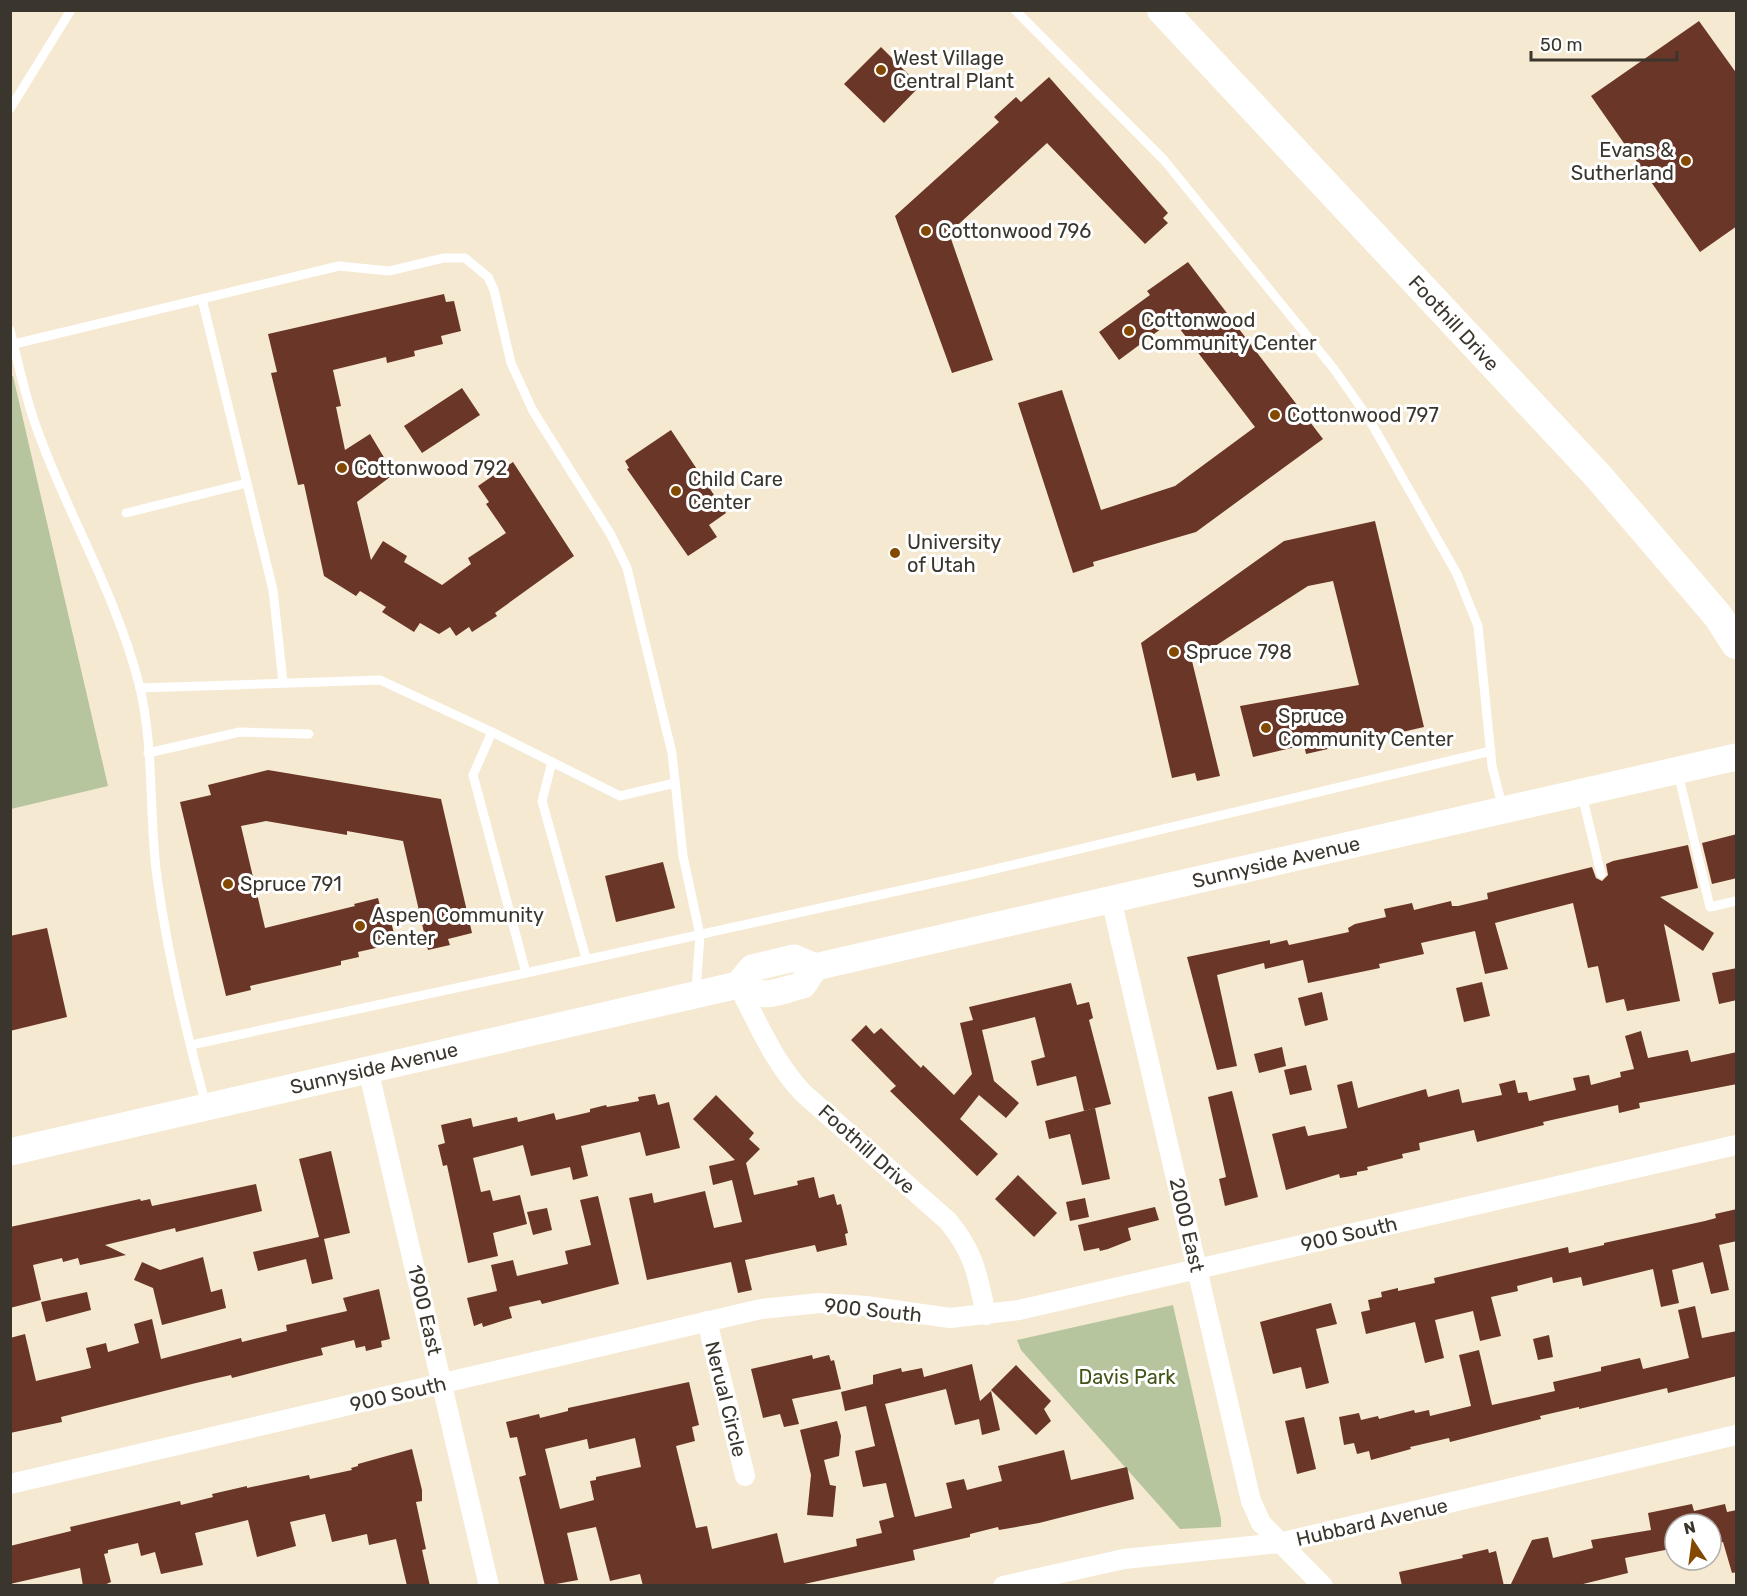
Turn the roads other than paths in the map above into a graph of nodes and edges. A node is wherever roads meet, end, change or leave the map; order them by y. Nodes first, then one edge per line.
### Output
1 (71, 10) edge
2 (1015, 10) edge
3 (1162, 10) edge
4 (10, 109) edge
5 (202, 299) junction
6 (10, 330) edge
7 (12, 345) edge
8 (247, 483) junction
9 (126, 513) dead end
10 (1737, 644) edge
11 (283, 682) junction
12 (140, 688) junction
13 (492, 732) junction
14 (309, 734) dead end
15 (1491, 751) junction
16 (148, 753) junction
17 (1737, 757) edge
18 (552, 762) junction
19 (1677, 771) junction
20 (675, 783) junction
21 (1582, 792) junction
22 (1503, 810) junction
23 (1602, 874) dead end
24 (1112, 899) junction
25 (1737, 901) edge
26 (700, 935) junction
27 (586, 958) junction
28 (526, 973) junction
29 (738, 985) junction
30 (696, 993) junction
31 (190, 1045) junction
32 (368, 1070) junction
33 (206, 1108) junction
34 (1737, 1145) edge
35 (10, 1152) edge
36 (1197, 1269) junction
37 (986, 1315) junction
38 (707, 1321) junction
39 (442, 1384) junction
40 (1737, 1435) edge
41 (745, 1476) dead end
42 (10, 1484) edge
43 (1279, 1543) junction
44 (489, 1586) edge
45 (1003, 1586) edge
46 (1323, 1586) edge

1 - 4 lane
2 - 15 lane
3 - 10 main road, Foothill Drive
5 - 7 lane
5 - 8 lane
5 - 20 lane
6 - 7 lane
7 - 12 lane
8 - 9 lane
8 - 11 lane
11 - 12 lane
11 - 13 lane
12 - 16 lane
13 - 18 lane
13 - 28 lane
14 - 16 lane
15 - 22 lane
15 - 26 lane
16 - 31 lane
17 - 19 main road, Sunnyside Avenue
18 - 20 lane
18 - 27 lane
19 - 21 main road, Sunnyside Avenue
19 - 25 lane
20 - 26 lane
21 - 22 main road, Sunnyside Avenue
21 - 23 lane
22 - 24 main road, Sunnyside Avenue
24 - 29 main road, Sunnyside Avenue
24 - 36 street, 2000 East
26 - 27 lane
26 - 30 lane
27 - 28 lane
28 - 31 lane
29 - 30 main road, Sunnyside Avenue
29 - 37 street, Foothill Drive
30 - 32 main road, Sunnyside Avenue
31 - 33 lane
32 - 33 main road, Sunnyside Avenue
32 - 39 street, 1900 East
33 - 35 main road, Sunnyside Avenue
34 - 36 street, 900 South
36 - 37 street, 900 South
36 - 43 street, 2000 East
37 - 38 street, 900 South
38 - 39 street, 900 South
38 - 41 street, Nerual Circle
39 - 42 street, 900 South
39 - 44 street, 1900 East
40 - 43 street, Hubbard Avenue
43 - 45 street, Hubbard Avenue
43 - 46 street

